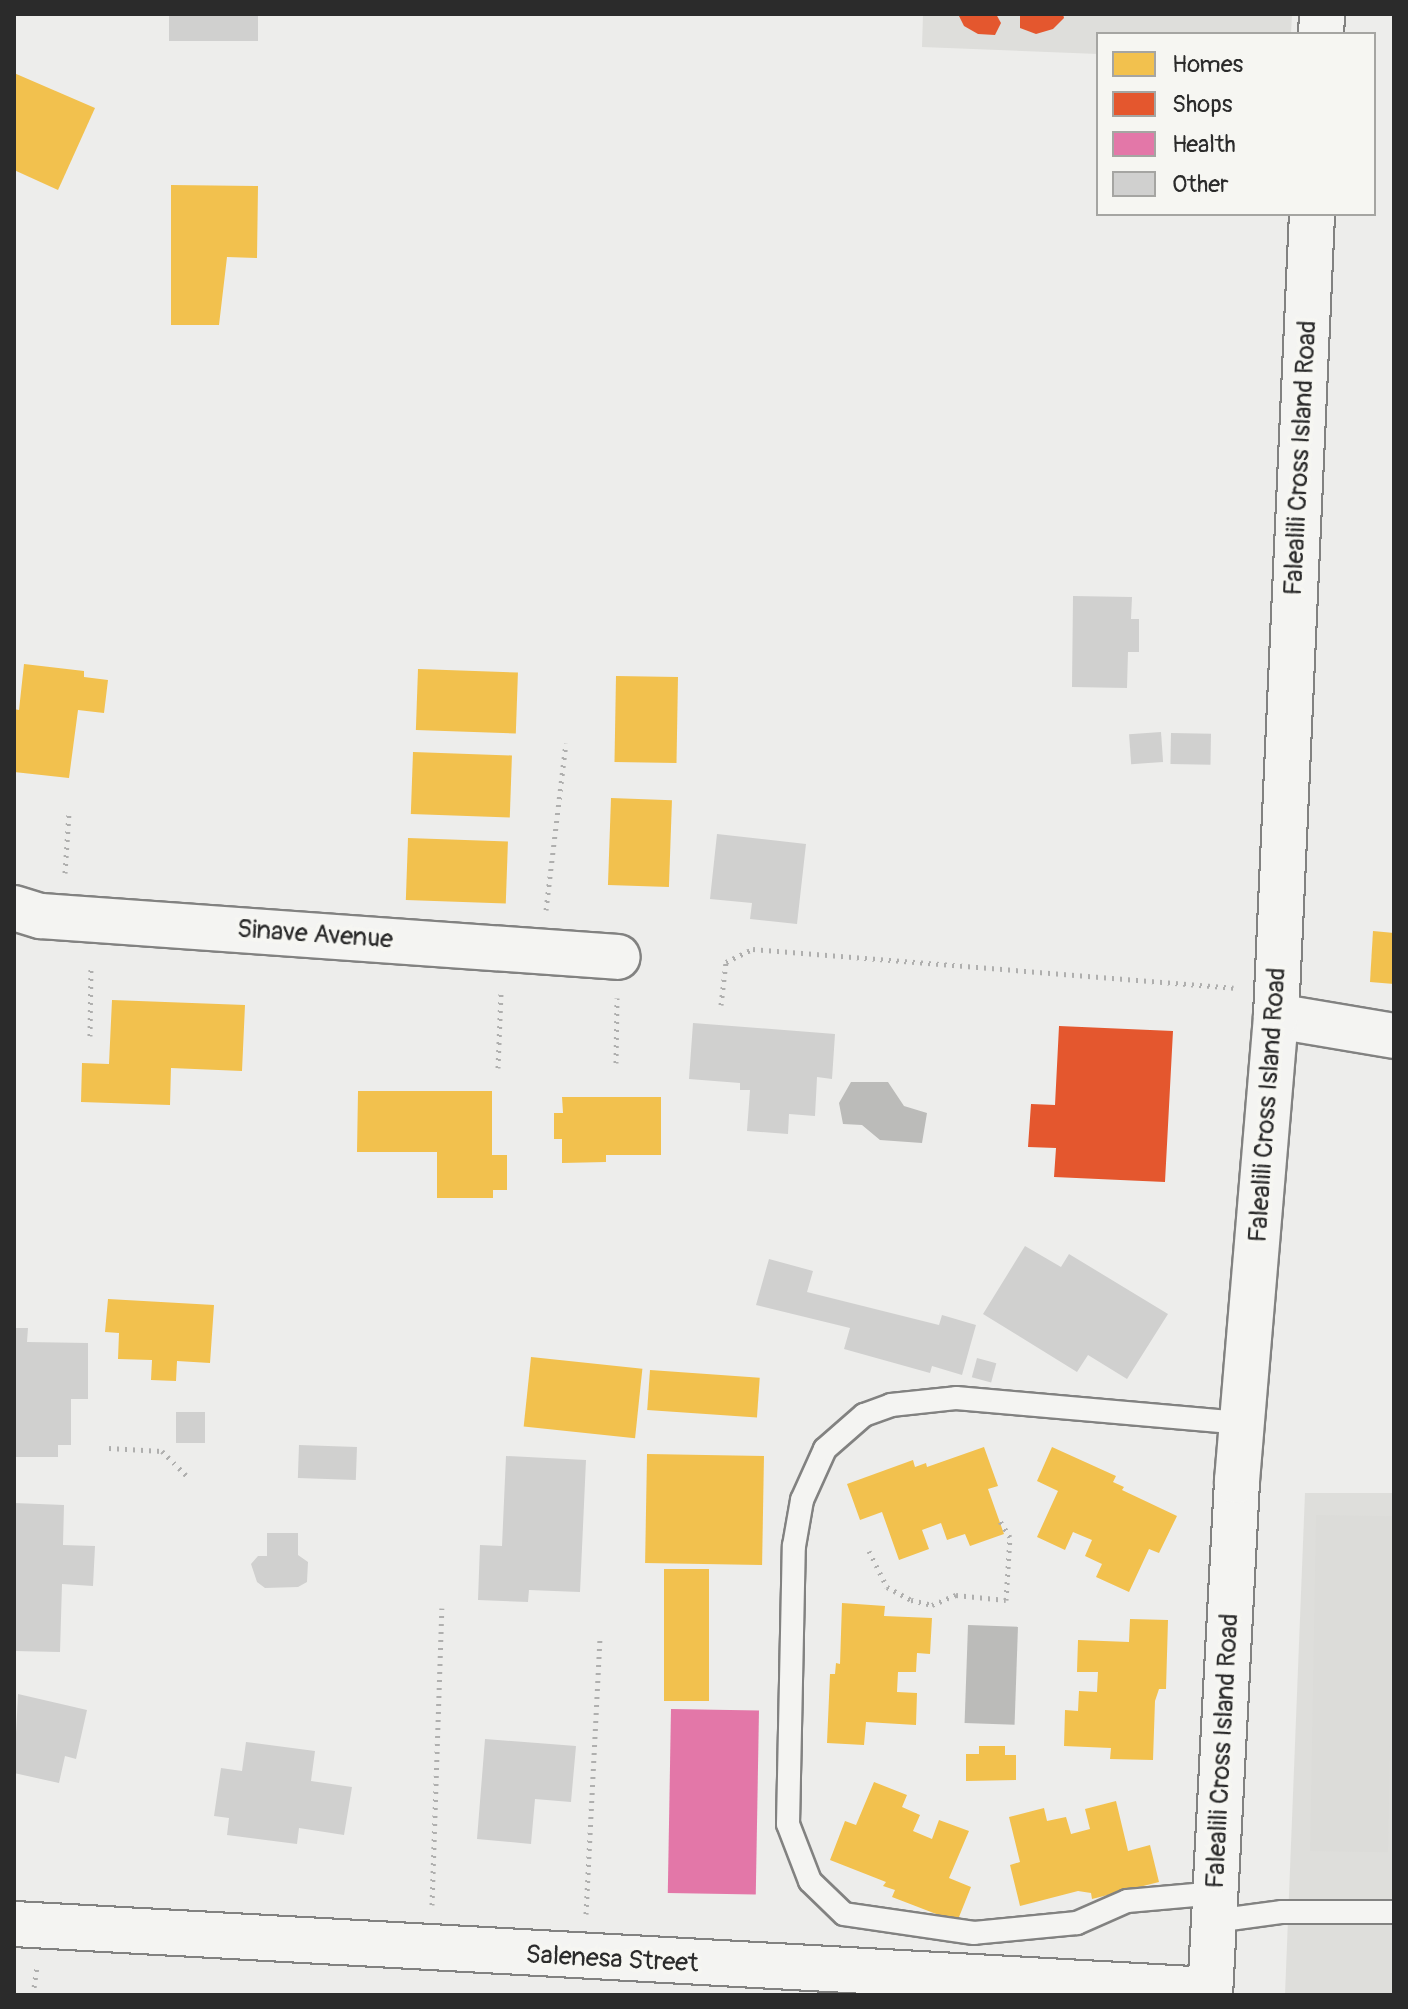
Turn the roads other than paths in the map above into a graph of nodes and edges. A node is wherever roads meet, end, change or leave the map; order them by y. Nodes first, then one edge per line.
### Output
1 (1312, 216) edge
2 (14, 908) edge
3 (618, 957) road end
4 (1277, 1004) junction
5 (1394, 1036) edge
6 (1243, 1423) junction
7 (1216, 1907) junction
8 (1394, 1912) edge
9 (14, 1924) edge
10 (1210, 1993) edge

1 - 4 main road, Falealili Cross Island Road
2 - 3 main road, Sinave Avenue
4 - 5 main road
4 - 6 main road, Falealili Cross Island Road
6 - 7 main road, Falealili Cross Island Road
6 - 7 lane
7 - 8 lane
7 - 10 main road, Falealili Cross Island Road
9 - 10 main road, Salenesa Street

